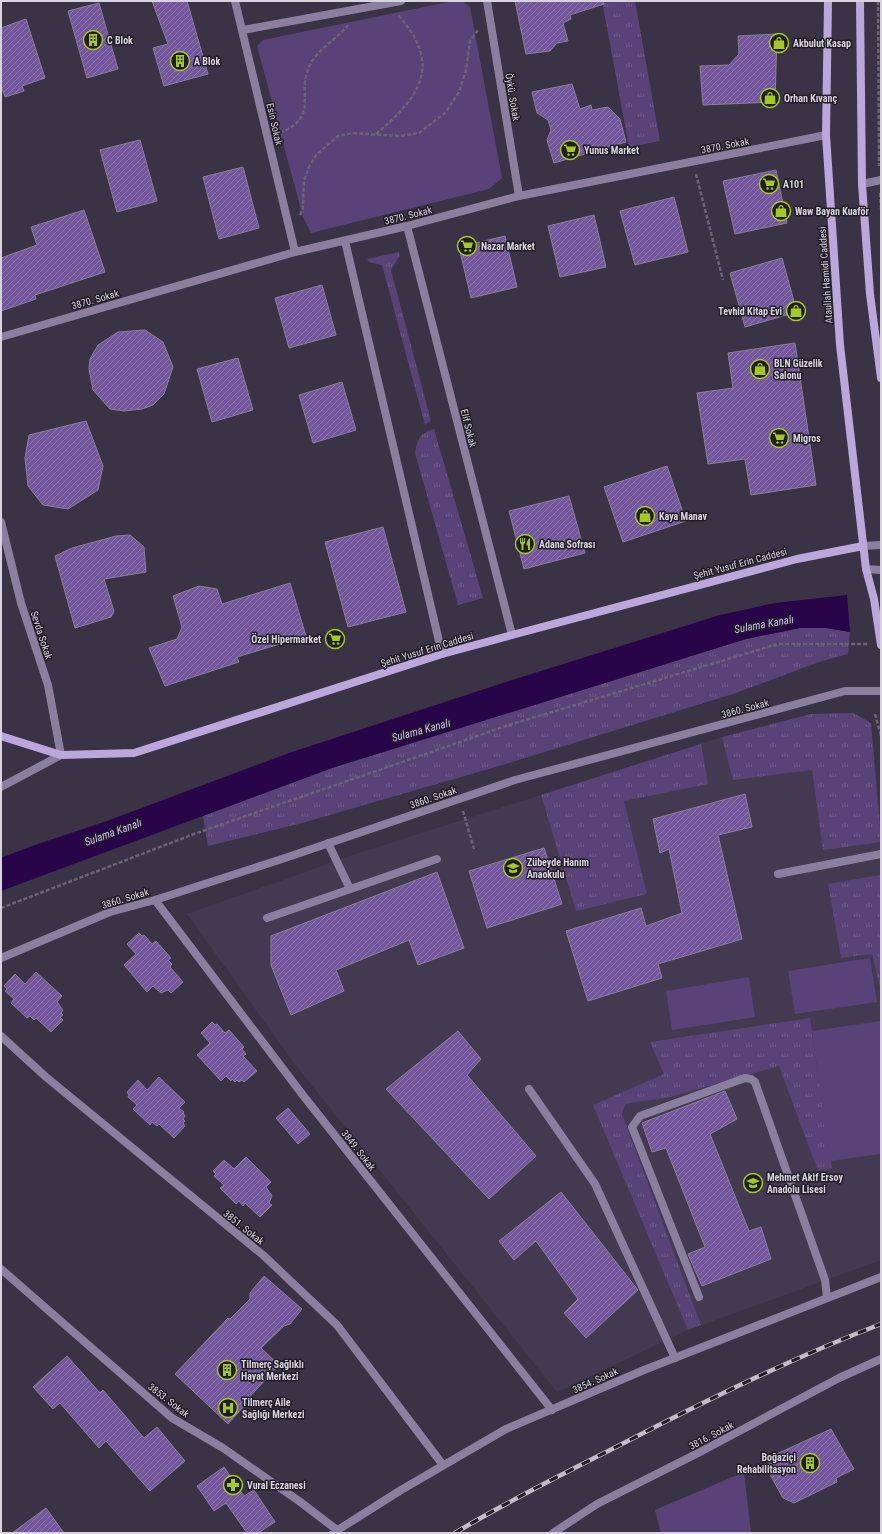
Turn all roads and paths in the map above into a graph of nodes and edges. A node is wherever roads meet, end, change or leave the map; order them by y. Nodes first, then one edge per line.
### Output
1 (235, 1) edge
2 (401, 1) edge
3 (487, 1) edge
4 (828, 1) edge
5 (860, 1) edge
6 (878, 1) edge
7 (388, 3) junction
8 (363, 8) junction
9 (490, 16) junction
10 (243, 30) junction
11 (376, 134) junction
12 (826, 136) junction
13 (268, 138) junction
14 (693, 161) junction
15 (880, 180) edge
16 (862, 184) junction
17 (519, 196) junction
18 (881, 209) edge
19 (407, 226) junction
20 (291, 236) junction
21 (345, 241) junction
22 (295, 252) junction
23 (723, 280) dead end
24 (1, 337) edge
25 (881, 378) edge
26 (1, 522) edge
27 (881, 545) edge
28 (863, 546) junction
29 (866, 569) junction
30 (881, 570) edge
31 (512, 635) junction
32 (881, 644) edge
33 (442, 654) junction
34 (881, 691) edge
35 (875, 714) dead end
36 (1, 736) edge
37 (881, 736) edge
38 (62, 755) junction
39 (1, 787) edge
40 (459, 799) junction
41 (328, 843) junction
42 (474, 848) dead end
43 (881, 854) edge
44 (437, 860) dead end
45 (778, 874) dead end
46 (350, 889) junction
47 (155, 900) junction
48 (1, 908) edge
49 (267, 918) dead end
50 (1, 958) edge
51 (1, 1036) edge
52 (529, 1089) dead end
53 (1, 1269) edge
54 (881, 1277) edge
55 (699, 1297) dead end
56 (827, 1298) junction
57 (675, 1358) junction
58 (881, 1359) edge
59 (552, 1410) junction
60 (443, 1465) junction
61 (335, 1532) edge
62 (553, 1533) edge

1 - 10 street, Esin Sokak
2 - 7 street
3 - 9 street, Öykü. Sokak
4 - 12 street, Ataullah Hamidi Caddesi
5 - 16 street
6 - 15 path
7 - 8 street
7 - 11 path
8 - 10 street
8 - 13 path
9 - 11 path
9 - 17 street, Öykü. Sokak
10 - 13 street, Esin Sokak
11 - 20 path
12 - 14 street, 3870. Sokak
12 - 28 street, Ataullah Hamidi Caddesi
13 - 20 street, Esin Sokak
14 - 17 street, 3870. Sokak
14 - 23 path
15 - 16 street
15 - 18 path
16 - 25 street
17 - 19 street, 3870. Sokak
19 - 21 street, 3870. Sokak
19 - 31 street, Elif Sokak
20 - 22 street, Esin Sokak
21 - 22 street, 3870. Sokak
21 - 33 street
22 - 24 street, 3870. Sokak
26 - 38 street, Sevda Sokak
27 - 28 street
28 - 29 street, Ataullah Hamidi Caddesi
28 - 31 street, Şehit Yusuf Erin Caddesi
29 - 30 street
29 - 32 street, Ataullah Hamidi Caddesi
31 - 33 street, Şehit Yusuf Erin Caddesi
32 - 48 path
33 - 38 street, Şehit Yusuf Erin Caddesi
34 - 40 street, 3860. Sokak
35 - 37 path
36 - 38 street, Şehit Yusuf Erin Caddesi
38 - 39 street
40 - 41 street, 3860. Sokak
40 - 42 path
41 - 46 street
41 - 47 street, 3860. Sokak
43 - 45 street
44 - 46 street
46 - 49 street
47 - 50 street, 3860. Sokak
47 - 59 street, 3849. Sokak
51 - 60 street, 3851. Sokak
52 - 57 street
53 - 61 street, 3853. Sokak
54 - 56 street, 3854. Sokak
55 - 56 street
56 - 57 street, 3854. Sokak
57 - 59 street, 3854. Sokak
58 - 62 street, 3816. Sokak
59 - 60 street, 3854. Sokak
60 - 61 street, 3854. Sokak

